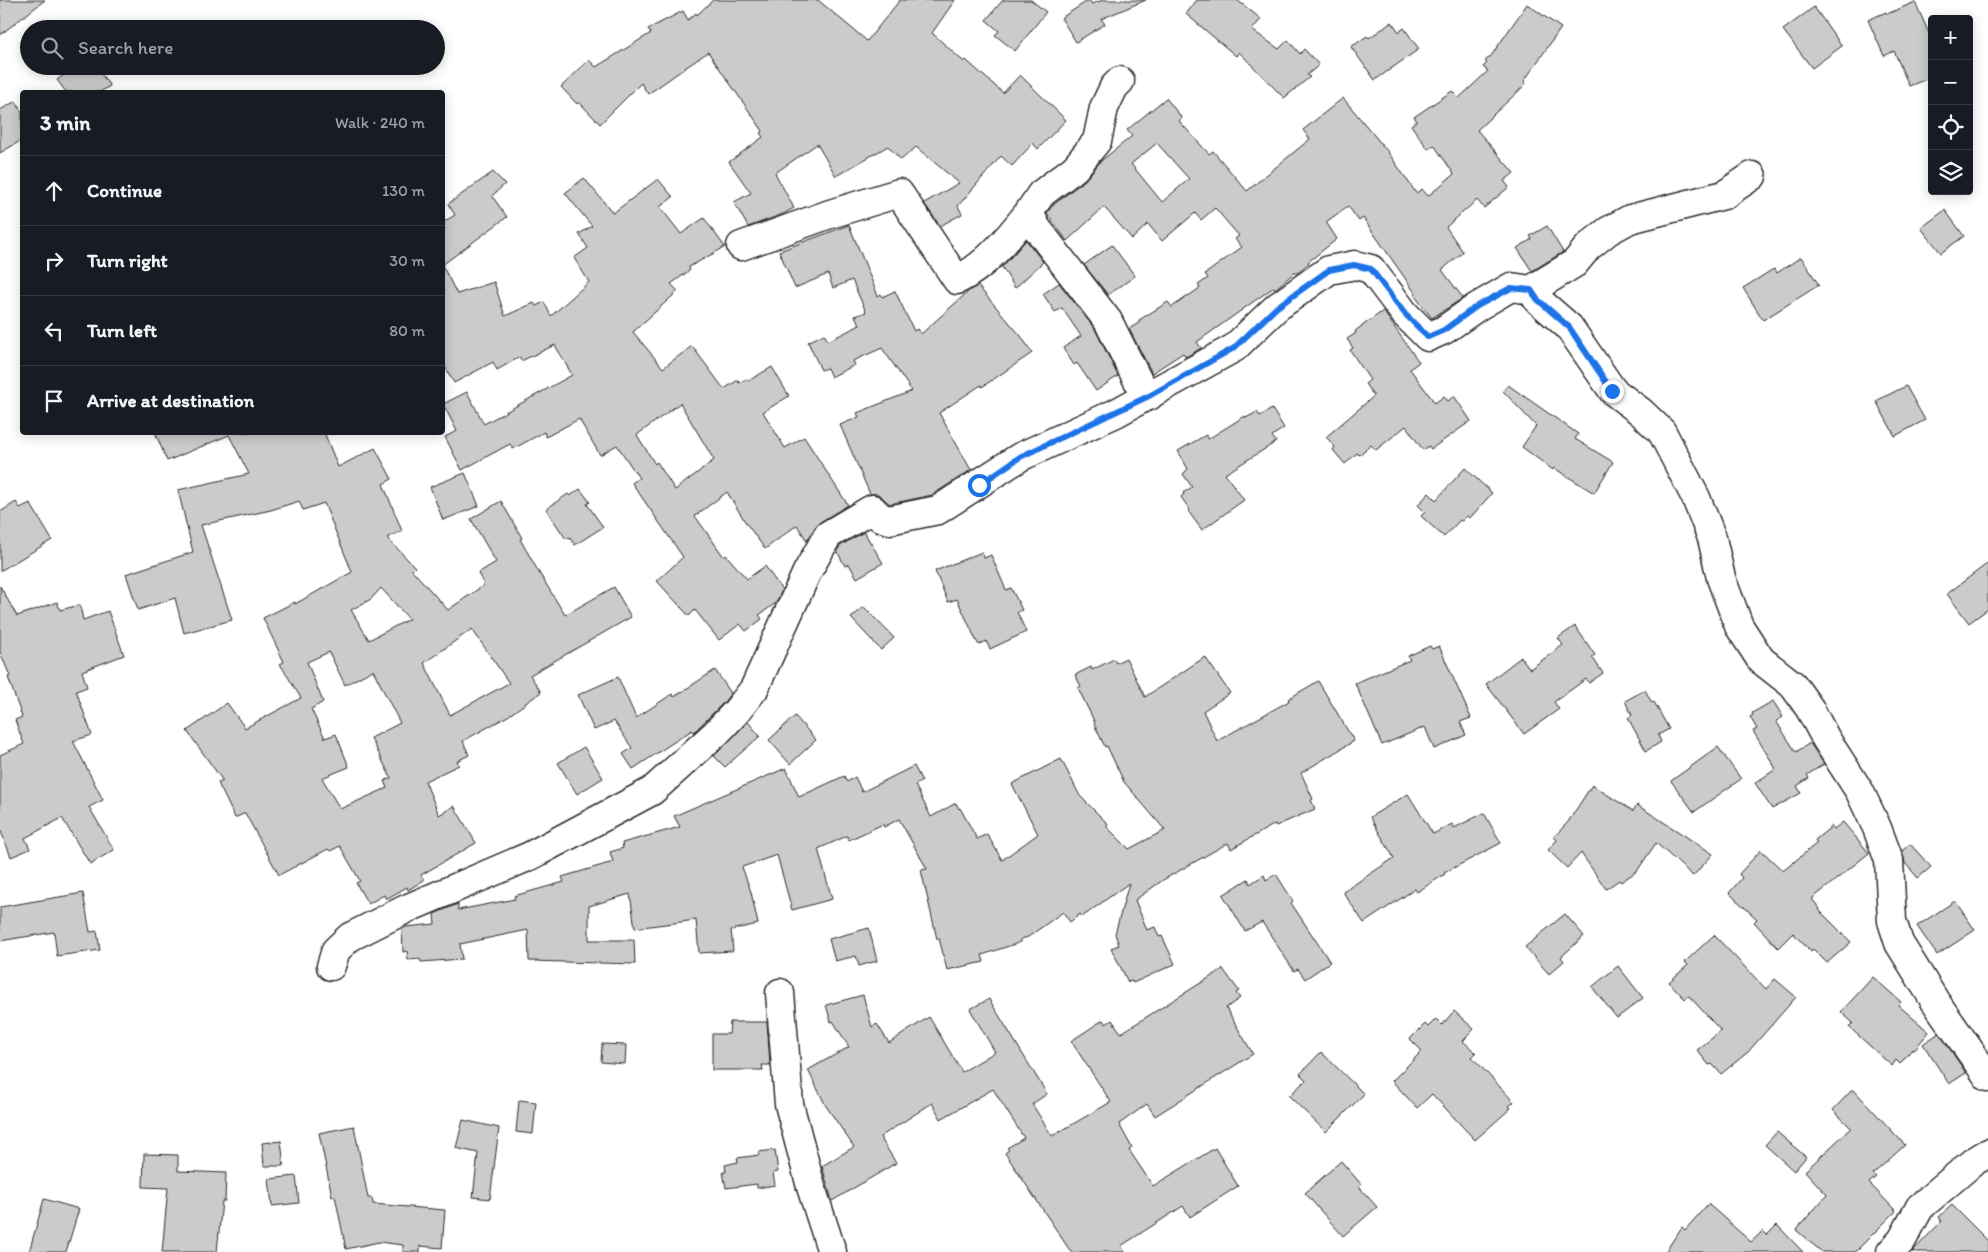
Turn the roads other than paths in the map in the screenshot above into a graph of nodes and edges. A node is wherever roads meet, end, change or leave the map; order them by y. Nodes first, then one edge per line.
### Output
1 (1120, 81) dead end
2 (1752, 176) dead end
3 (1028, 212) junction
4 (741, 246) dead end
5 (1531, 290) junction
6 (1149, 396) junction
7 (331, 966) dead end
8 (780, 993) dead end
9 (1988, 1077) edge
10 (1988, 1153) edge
11 (832, 1252) edge
12 (1891, 1252) edge

1 - 3 street
2 - 5 street
3 - 4 street
3 - 6 street
5 - 6 street
5 - 9 street
6 - 7 street
8 - 11 street
10 - 12 street

